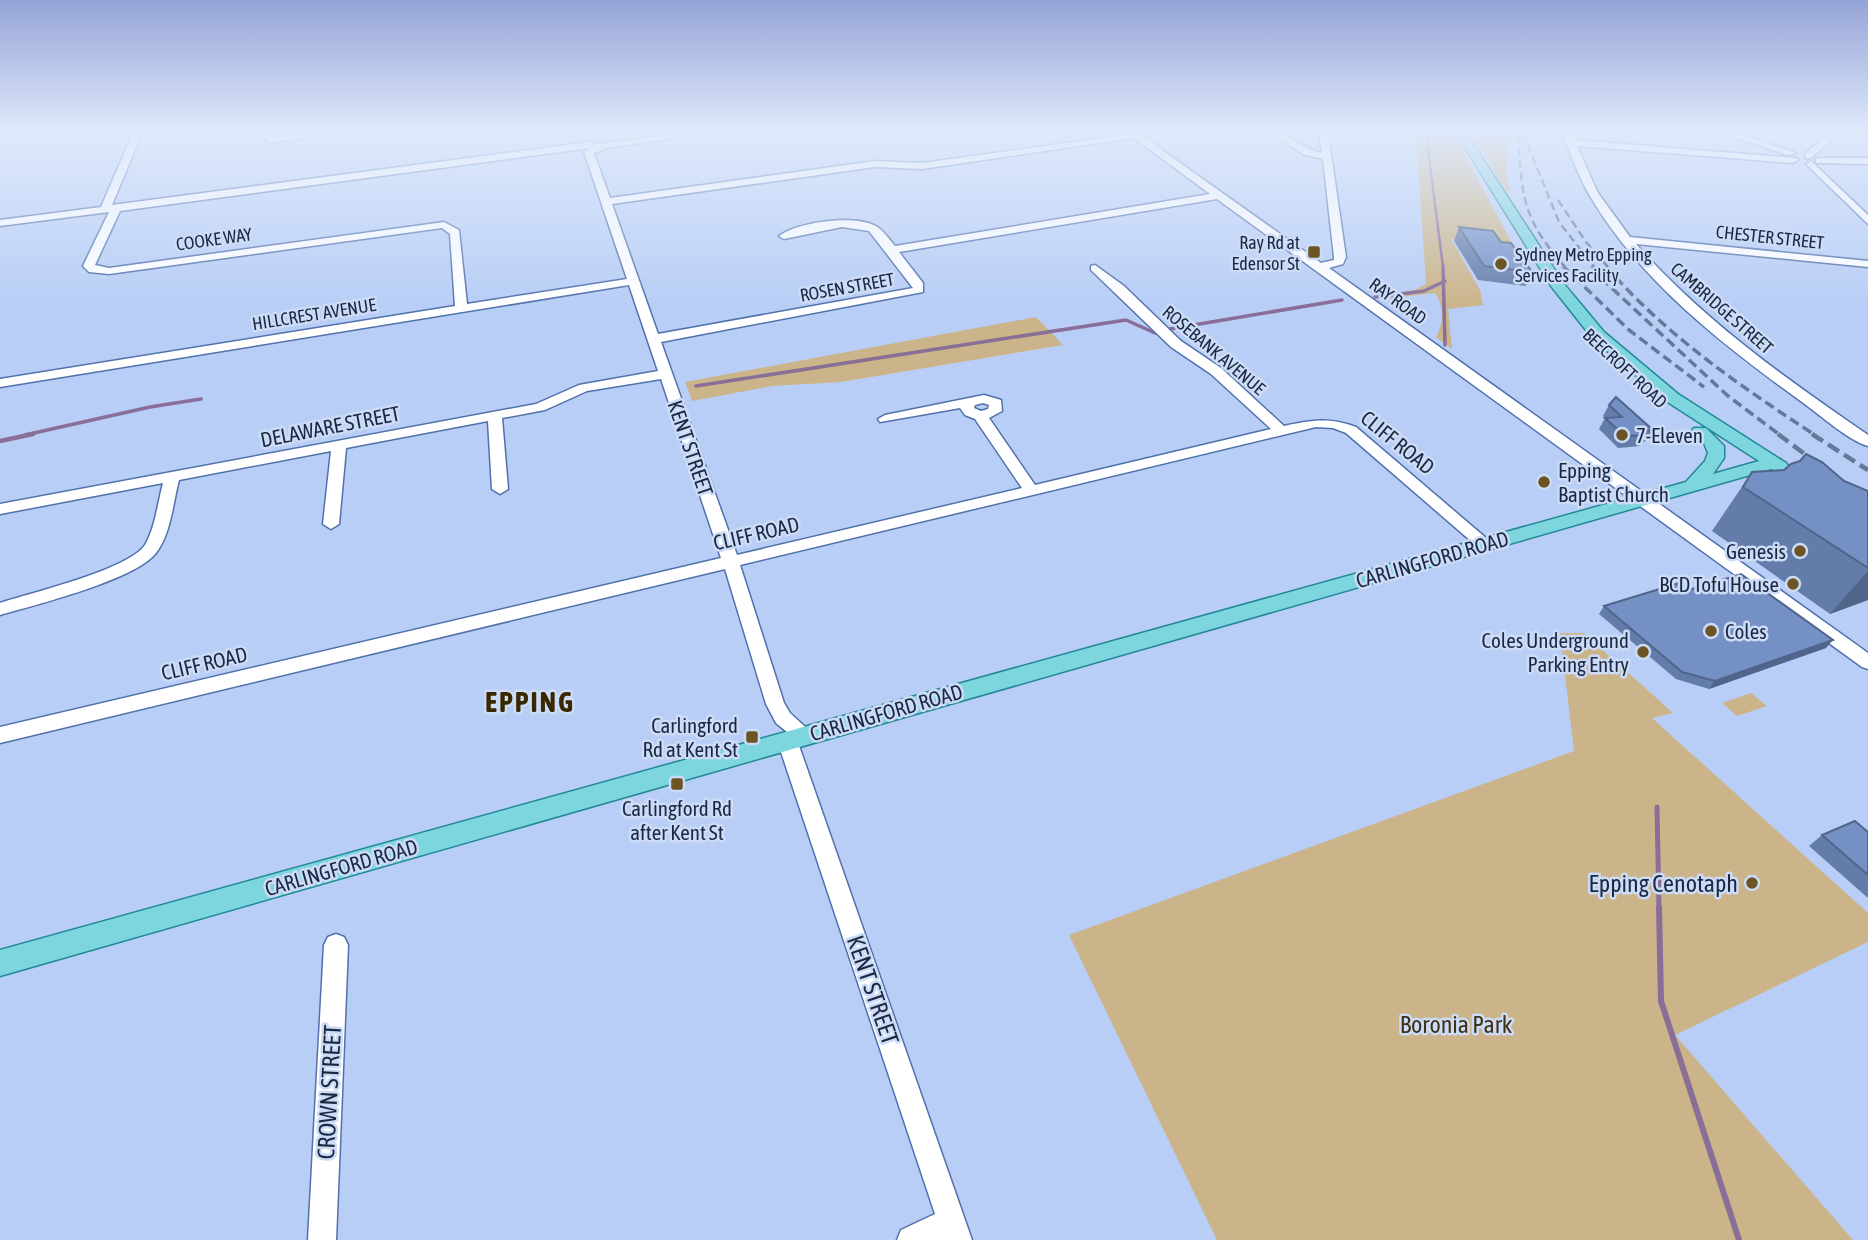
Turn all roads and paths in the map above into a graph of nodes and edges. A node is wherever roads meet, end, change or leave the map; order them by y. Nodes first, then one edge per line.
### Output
1 (117, 191) edge
2 (253, 191) edge
3 (602, 191) edge
4 (685, 191) edge
5 (1214, 191) edge
6 (1331, 191) edge
7 (1496, 191) edge
8 (1593, 191) edge
9 (1840, 191) edge
10 (1220, 195) junction
11 (1500, 197) junction
12 (606, 202) junction
13 (111, 209) junction
14 (1868, 221) edge
15 (0, 223) edge
16 (785, 236) dead end
17 (1626, 240) junction
18 (892, 250) junction
19 (1868, 264) edge
20 (1320, 267) junction
21 (1094, 268) dead end
22 (634, 281) junction
23 (461, 308) junction
24 (654, 339) junction
25 (664, 374) junction
26 (0, 383) edge
27 (495, 416) junction
28 (885, 419) dead end
29 (1280, 430) junction
30 (1700, 432) junction
31 (1868, 442) edge
32 (339, 446) junction
33 (1765, 465) junction
34 (172, 477) junction
35 (1792, 482) edge
36 (1693, 485) junction
37 (1765, 486) edge
38 (500, 489) dead end
39 (1032, 491) junction
40 (1642, 499) junction
41 (0, 509) edge
42 (331, 524) dead end
43 (1485, 544) junction
44 (731, 562) junction
45 (0, 609) edge
46 (1868, 662) edge
47 (0, 734) edge
48 (795, 737) junction
49 (336, 945) dead end
50 (0, 963) edge
51 (955, 1231) edge
52 (321, 1240) edge
53 (911, 1240) edge

1 - 13 street
2 - 13 street
3 - 12 street, KENT STREET
4 - 12 street
5 - 10 street, RAY ROAD
6 - 20 street
7 - 11 main road, BEECROFT ROAD
8 - 17 street, CAMBRIDGE STREET
9 - 14 street
10 - 18 street, ROSEN STREET
10 - 20 street, RAY ROAD
11 - 30 main road, BEECROFT ROAD
11 - 33 main road, BEECROFT ROAD
12 - 22 street, KENT STREET
13 - 15 street
13 - 23 street, COOKE WAY
16 - 18 street
17 - 19 street, CHESTER STREET
17 - 31 street, CAMBRIDGE STREET
18 - 24 street, ROSEN STREET
20 - 40 street, RAY ROAD
21 - 29 street, ROSEBANK AVENUE
22 - 23 street, HILLCREST AVENUE
22 - 24 street, KENT STREET
23 - 26 street, HILLCREST AVENUE
24 - 25 street, KENT STREET
25 - 27 street, DELAWARE STREET
25 - 44 street, KENT STREET
27 - 32 street, DELAWARE STREET
27 - 38 street
28 - 39 street
29 - 39 street, CLIFF ROAD
29 - 43 street, CLIFF ROAD
30 - 33 main road, BEECROFT ROAD
30 - 36 main road
32 - 34 street, DELAWARE STREET
32 - 42 street
33 - 35 main road, BEECROFT ROAD
33 - 36 main road, CARLINGFORD ROAD
34 - 41 street, DELAWARE STREET
34 - 45 street
36 - 37 main road
36 - 40 main road, CARLINGFORD ROAD
39 - 44 street, CLIFF ROAD
40 - 43 main road, CARLINGFORD ROAD
40 - 46 street, RAY ROAD
43 - 48 main road, CARLINGFORD ROAD
44 - 47 street, CLIFF ROAD
44 - 48 street, KENT STREET
48 - 50 main road, CARLINGFORD ROAD
48 - 51 street, KENT STREET
49 - 52 street, CROWN STREET
51 - 53 street

